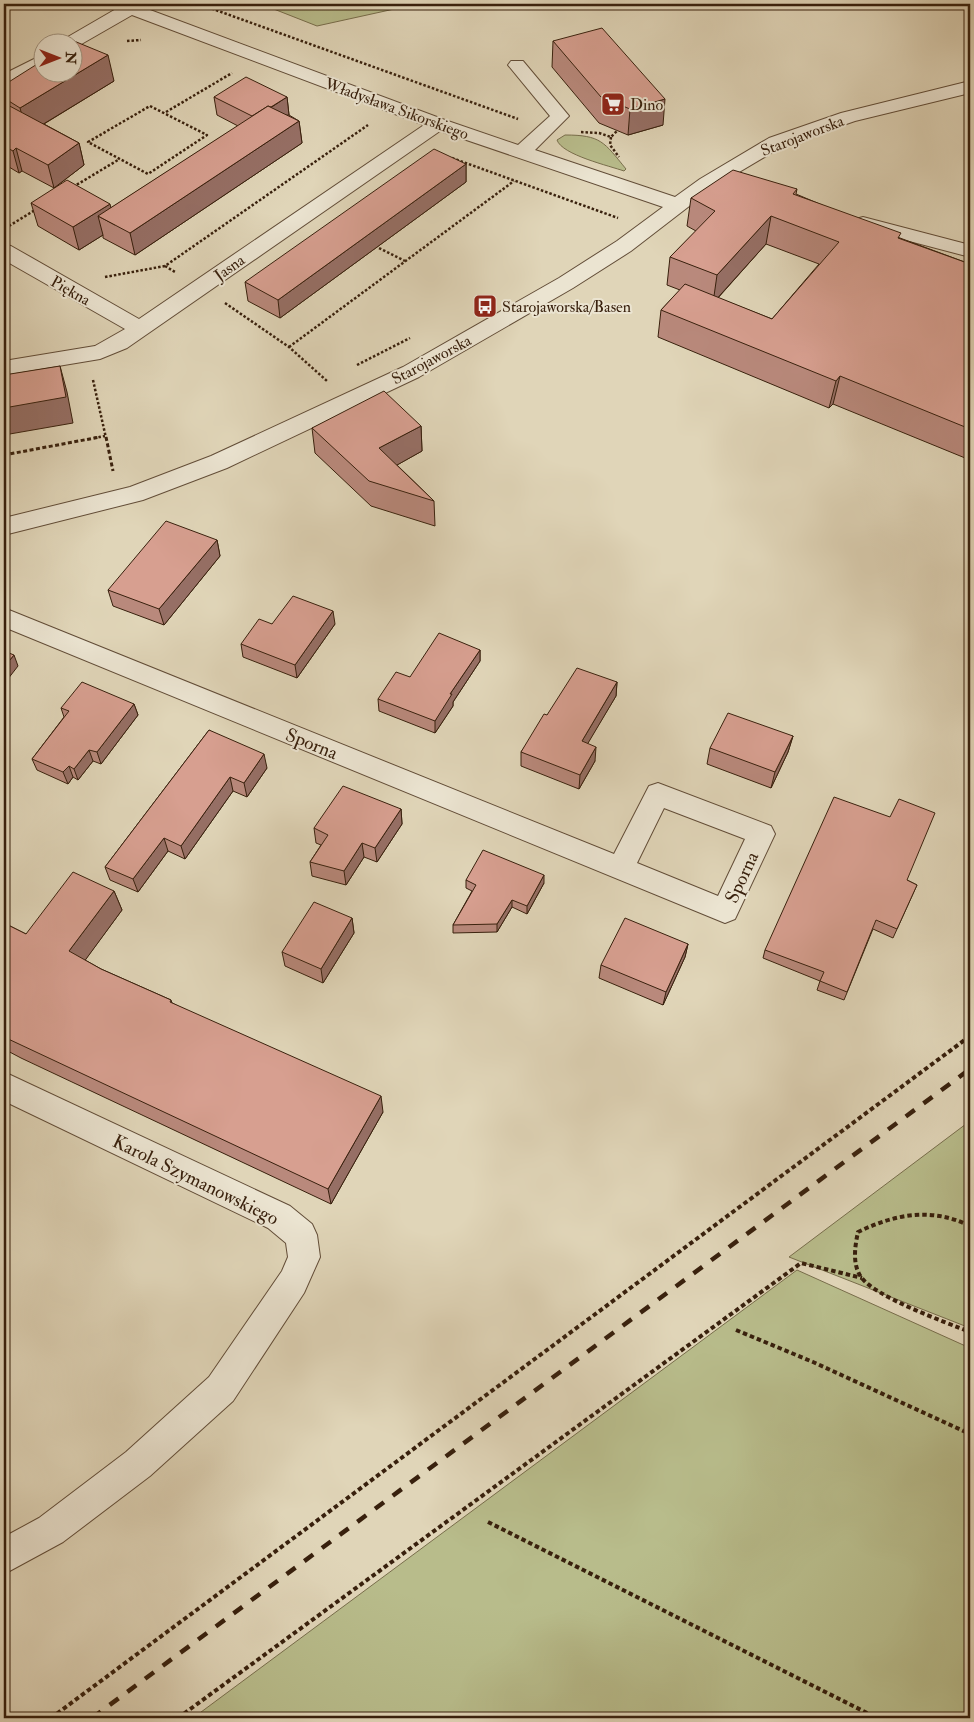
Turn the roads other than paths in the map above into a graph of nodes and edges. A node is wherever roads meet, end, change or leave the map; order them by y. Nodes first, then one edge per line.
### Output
1 (124, 6) edge
2 (82, 35) edge
3 (517, 65) dead end
4 (32, 66) edge
5 (4, 82) edge
6 (970, 87) edge
7 (438, 124) junction
8 (522, 152) junction
9 (707, 183) junction
10 (737, 191) edge
11 (678, 205) junction
12 (849, 220) edge
13 (4, 251) edge
14 (970, 251) edge
15 (139, 328) junction
16 (4, 368) edge
17 (4, 526) edge
18 (4, 617) edge
19 (620, 869) junction
20 (4, 1086) edge
21 (4, 1556) edge

1 - 2 street
1 - 7 street, Władysława Sikorskiego
3 - 8 street
4 - 5 street
6 - 9 street, Starojaworska
7 - 8 street, Władysława Sikorskiego
7 - 15 street, Jasna
8 - 11 street, Władysława Sikorskiego
9 - 10 street
9 - 11 street, Starojaworska
11 - 17 street, Starojaworska
12 - 14 street
13 - 15 street, Piękna
15 - 16 street, Jasna
18 - 19 street, Sporna
19 - 19 street, Sporna
20 - 21 street, Karola Szymanowskiego

